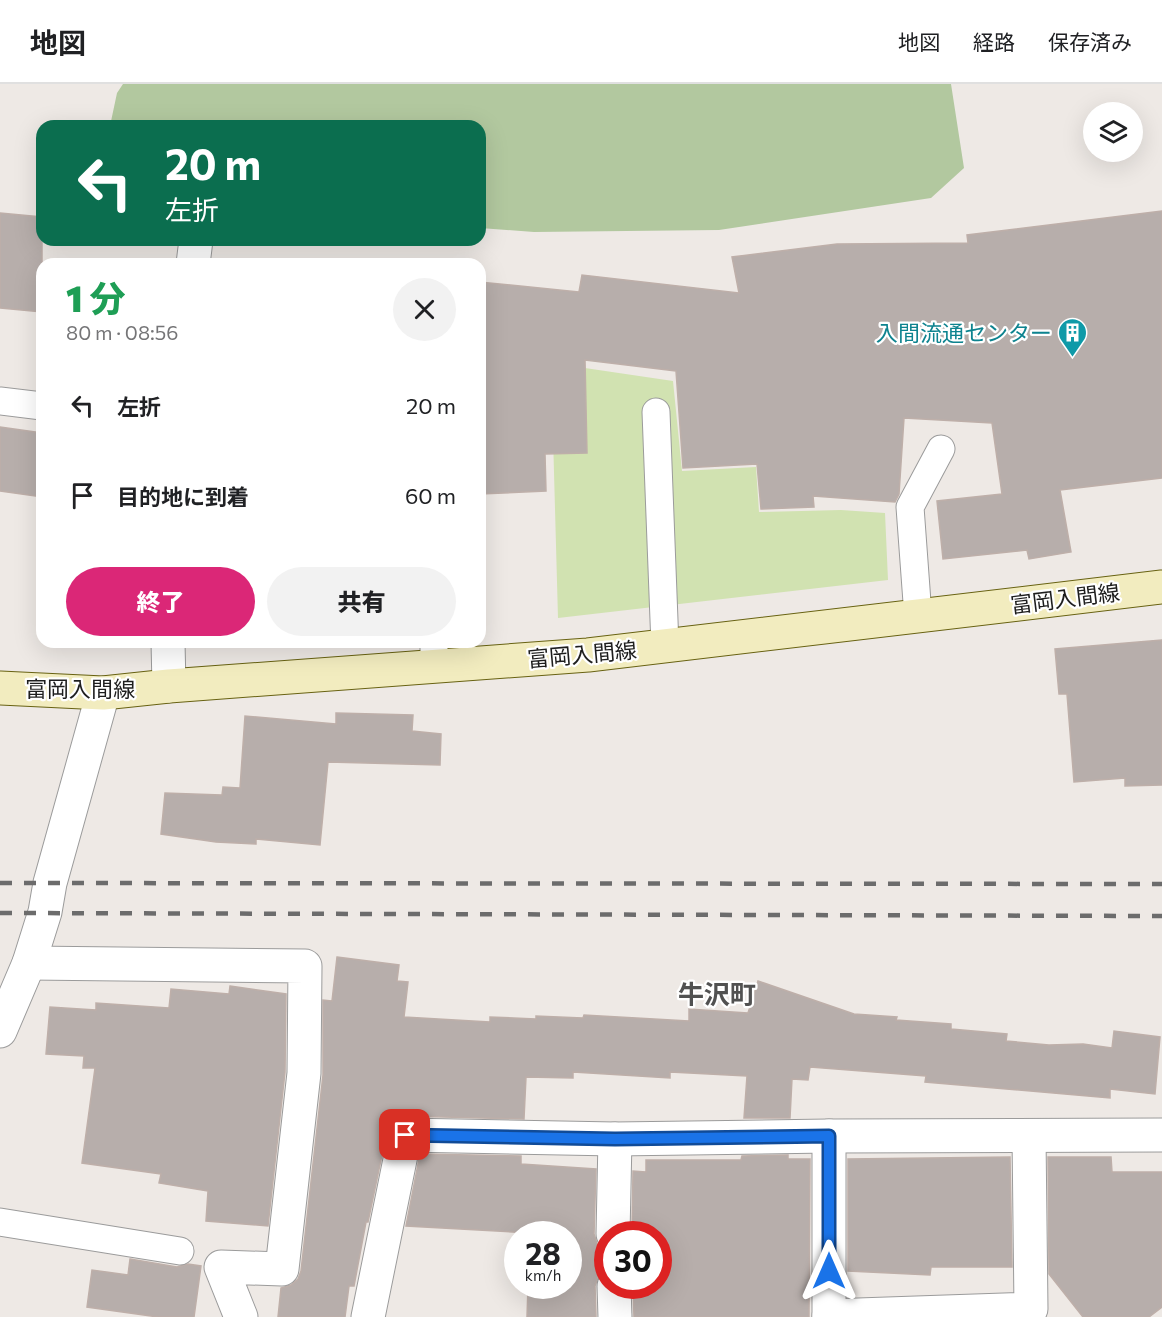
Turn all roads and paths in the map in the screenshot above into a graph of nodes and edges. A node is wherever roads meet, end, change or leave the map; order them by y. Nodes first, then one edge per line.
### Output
1 (0, 401) edge
2 (36, 405) edge
3 (656, 412) dead end
4 (941, 449) dead end
5 (1162, 586) edge
6 (918, 616) junction
7 (666, 646) junction
8 (168, 648) edge
9 (434, 654) edge
10 (168, 686) junction
11 (0, 688) edge
12 (103, 693) junction
13 (29, 963) junction
14 (0, 1031) edge
15 (1162, 1135) edge
16 (829, 1136) junction
17 (1029, 1136) junction
18 (615, 1139) junction
19 (0, 1221) edge
20 (613, 1221) edge
21 (180, 1251) dead end
22 (614, 1299) edge
23 (829, 1316) edge
24 (241, 1317) edge
25 (368, 1317) edge
26 (615, 1317) edge

1 - 2 lane
3 - 7 lane
4 - 6 lane
5 - 6 main road, 富岡入間線
6 - 7 main road, 富岡入間線
7 - 9 main road, 富岡入間線
8 - 10 street
9 - 10 main road, 富岡入間線
10 - 12 main road, 富岡入間線
11 - 12 main road, 富岡入間線
12 - 13 street
13 - 14 street
13 - 24 street
15 - 17 street
16 - 17 street
16 - 18 street
16 - 23 street
17 - 23 street
18 - 20 street
18 - 25 street
19 - 21 lane
22 - 26 street

